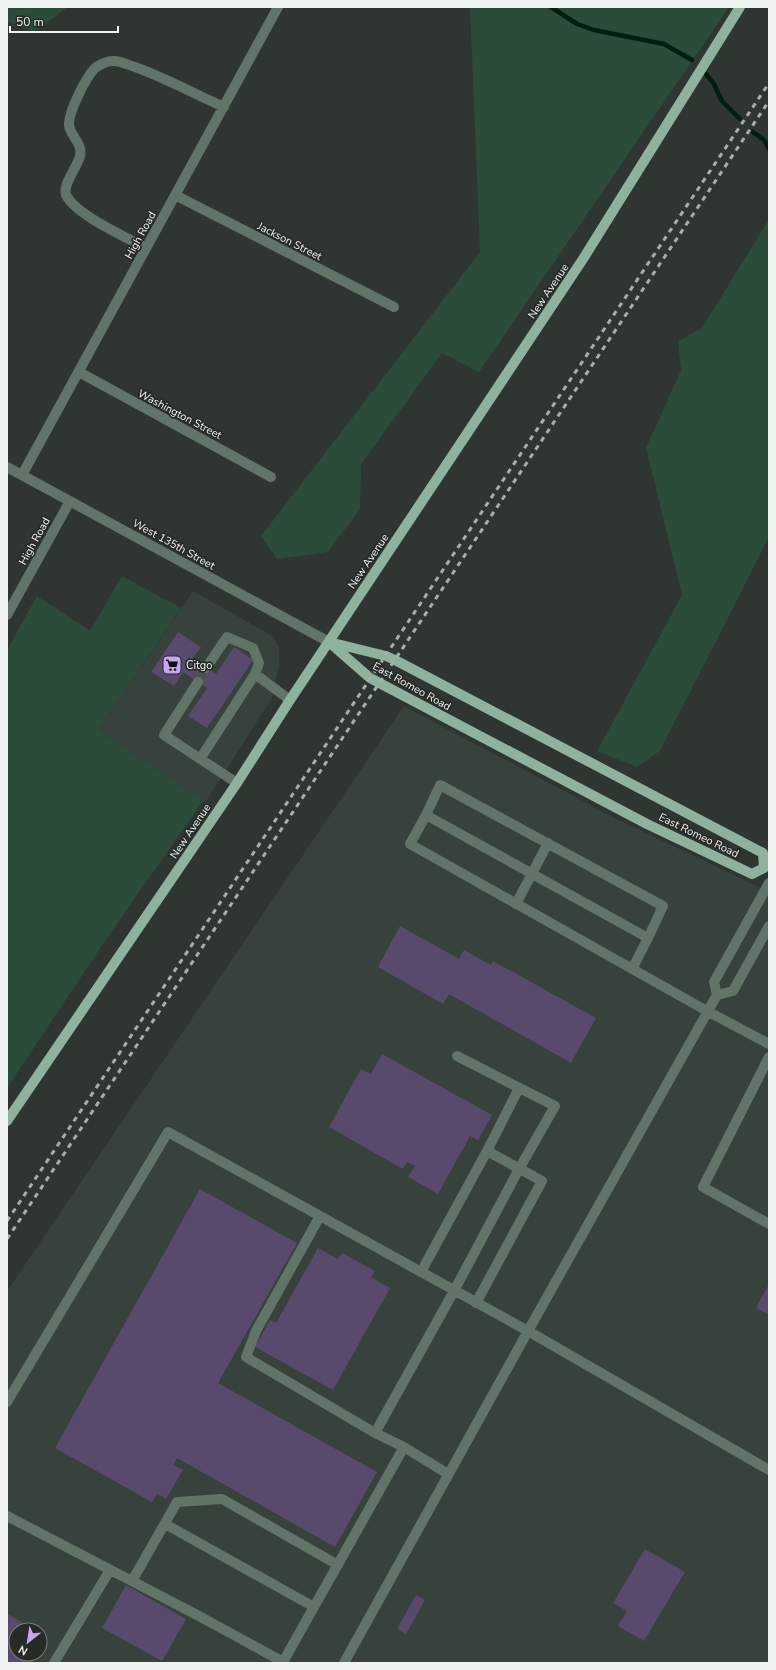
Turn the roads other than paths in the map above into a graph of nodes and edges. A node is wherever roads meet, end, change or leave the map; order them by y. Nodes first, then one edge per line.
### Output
1 (278, 7) edge
2 (740, 7) edge
3 (224, 107) junction
4 (175, 196) junction
5 (146, 248) junction
6 (394, 307) dead end
7 (79, 372) junction
8 (7, 467) edge
9 (22, 475) junction
10 (271, 477) dead end
11 (70, 501) junction
12 (7, 615) edge
13 (329, 642) junction
14 (206, 668) tunnel mouth
15 (255, 674) junction
16 (198, 682) tunnel mouth
17 (290, 700) junction
18 (200, 759) junction
19 (237, 783) junction
20 (426, 815) junction
21 (548, 844) junction
22 (766, 852) edge
23 (767, 870) edge
24 (532, 874) junction
25 (769, 883) edge
26 (516, 904) junction
27 (769, 926) edge
28 (648, 938) junction
29 (632, 969) junction
30 (717, 995) junction
31 (708, 1012) junction
32 (769, 1044) edge
33 (457, 1056) dead end
34 (769, 1057) edge
35 (519, 1088) junction
36 (7, 1121) edge
37 (487, 1151) junction
38 (519, 1169) junction
39 (320, 1216) junction
40 (769, 1224) edge
41 (421, 1272) junction
42 (454, 1291) junction
43 (476, 1303) junction
44 (528, 1331) junction
45 (7, 1402) edge
46 (375, 1433) junction
47 (404, 1448) junction
48 (769, 1470) edge
49 (448, 1474) junction
50 (7, 1516) edge
51 (165, 1524) junction
52 (338, 1565) junction
53 (110, 1570) junction
54 (132, 1581) junction
55 (314, 1607) junction
56 (284, 1662) edge
57 (54, 1663) edge
58 (344, 1663) edge

1 - 3 street, High Road
2 - 13 main road, New Avenue
3 - 4 street, High Road
3 - 5 street
4 - 5 street, High Road
4 - 6 street, Jackson Street
5 - 7 street, High Road
7 - 9 street, High Road
7 - 10 street, Washington Street
8 - 9 street, West 135th Street
9 - 11 street, West 135th Street
11 - 12 street, High Road
11 - 13 street, West 135th Street
13 - 17 main road, New Avenue
13 - 22 main road, East Romeo Road
13 - 23 main road, East Romeo Road
14 - 15 street
15 - 17 street
15 - 18 street
16 - 18 street
17 - 19 main road, New Avenue
18 - 19 street
19 - 36 main road, New Avenue
20 - 21 street
20 - 24 street
20 - 26 street
21 - 24 street
21 - 28 street
22 - 23 main road, East Romeo Road
24 - 26 street
24 - 28 street
25 - 30 street
26 - 29 street
27 - 30 street
28 - 29 street
29 - 31 street
30 - 31 street
31 - 32 street
31 - 44 street
33 - 35 street
34 - 40 street
35 - 37 street
35 - 38 street
37 - 38 street
37 - 41 street
38 - 42 street
38 - 43 street
39 - 41 street
39 - 45 street
39 - 46 street
41 - 42 street
42 - 43 street
42 - 46 street
43 - 44 street
44 - 48 street
44 - 49 street
46 - 47 street
47 - 49 street
47 - 52 street
49 - 58 street
50 - 53 street
51 - 52 street
51 - 54 street
51 - 55 street
52 - 55 street
53 - 54 street
53 - 57 street
54 - 56 street
55 - 56 street

